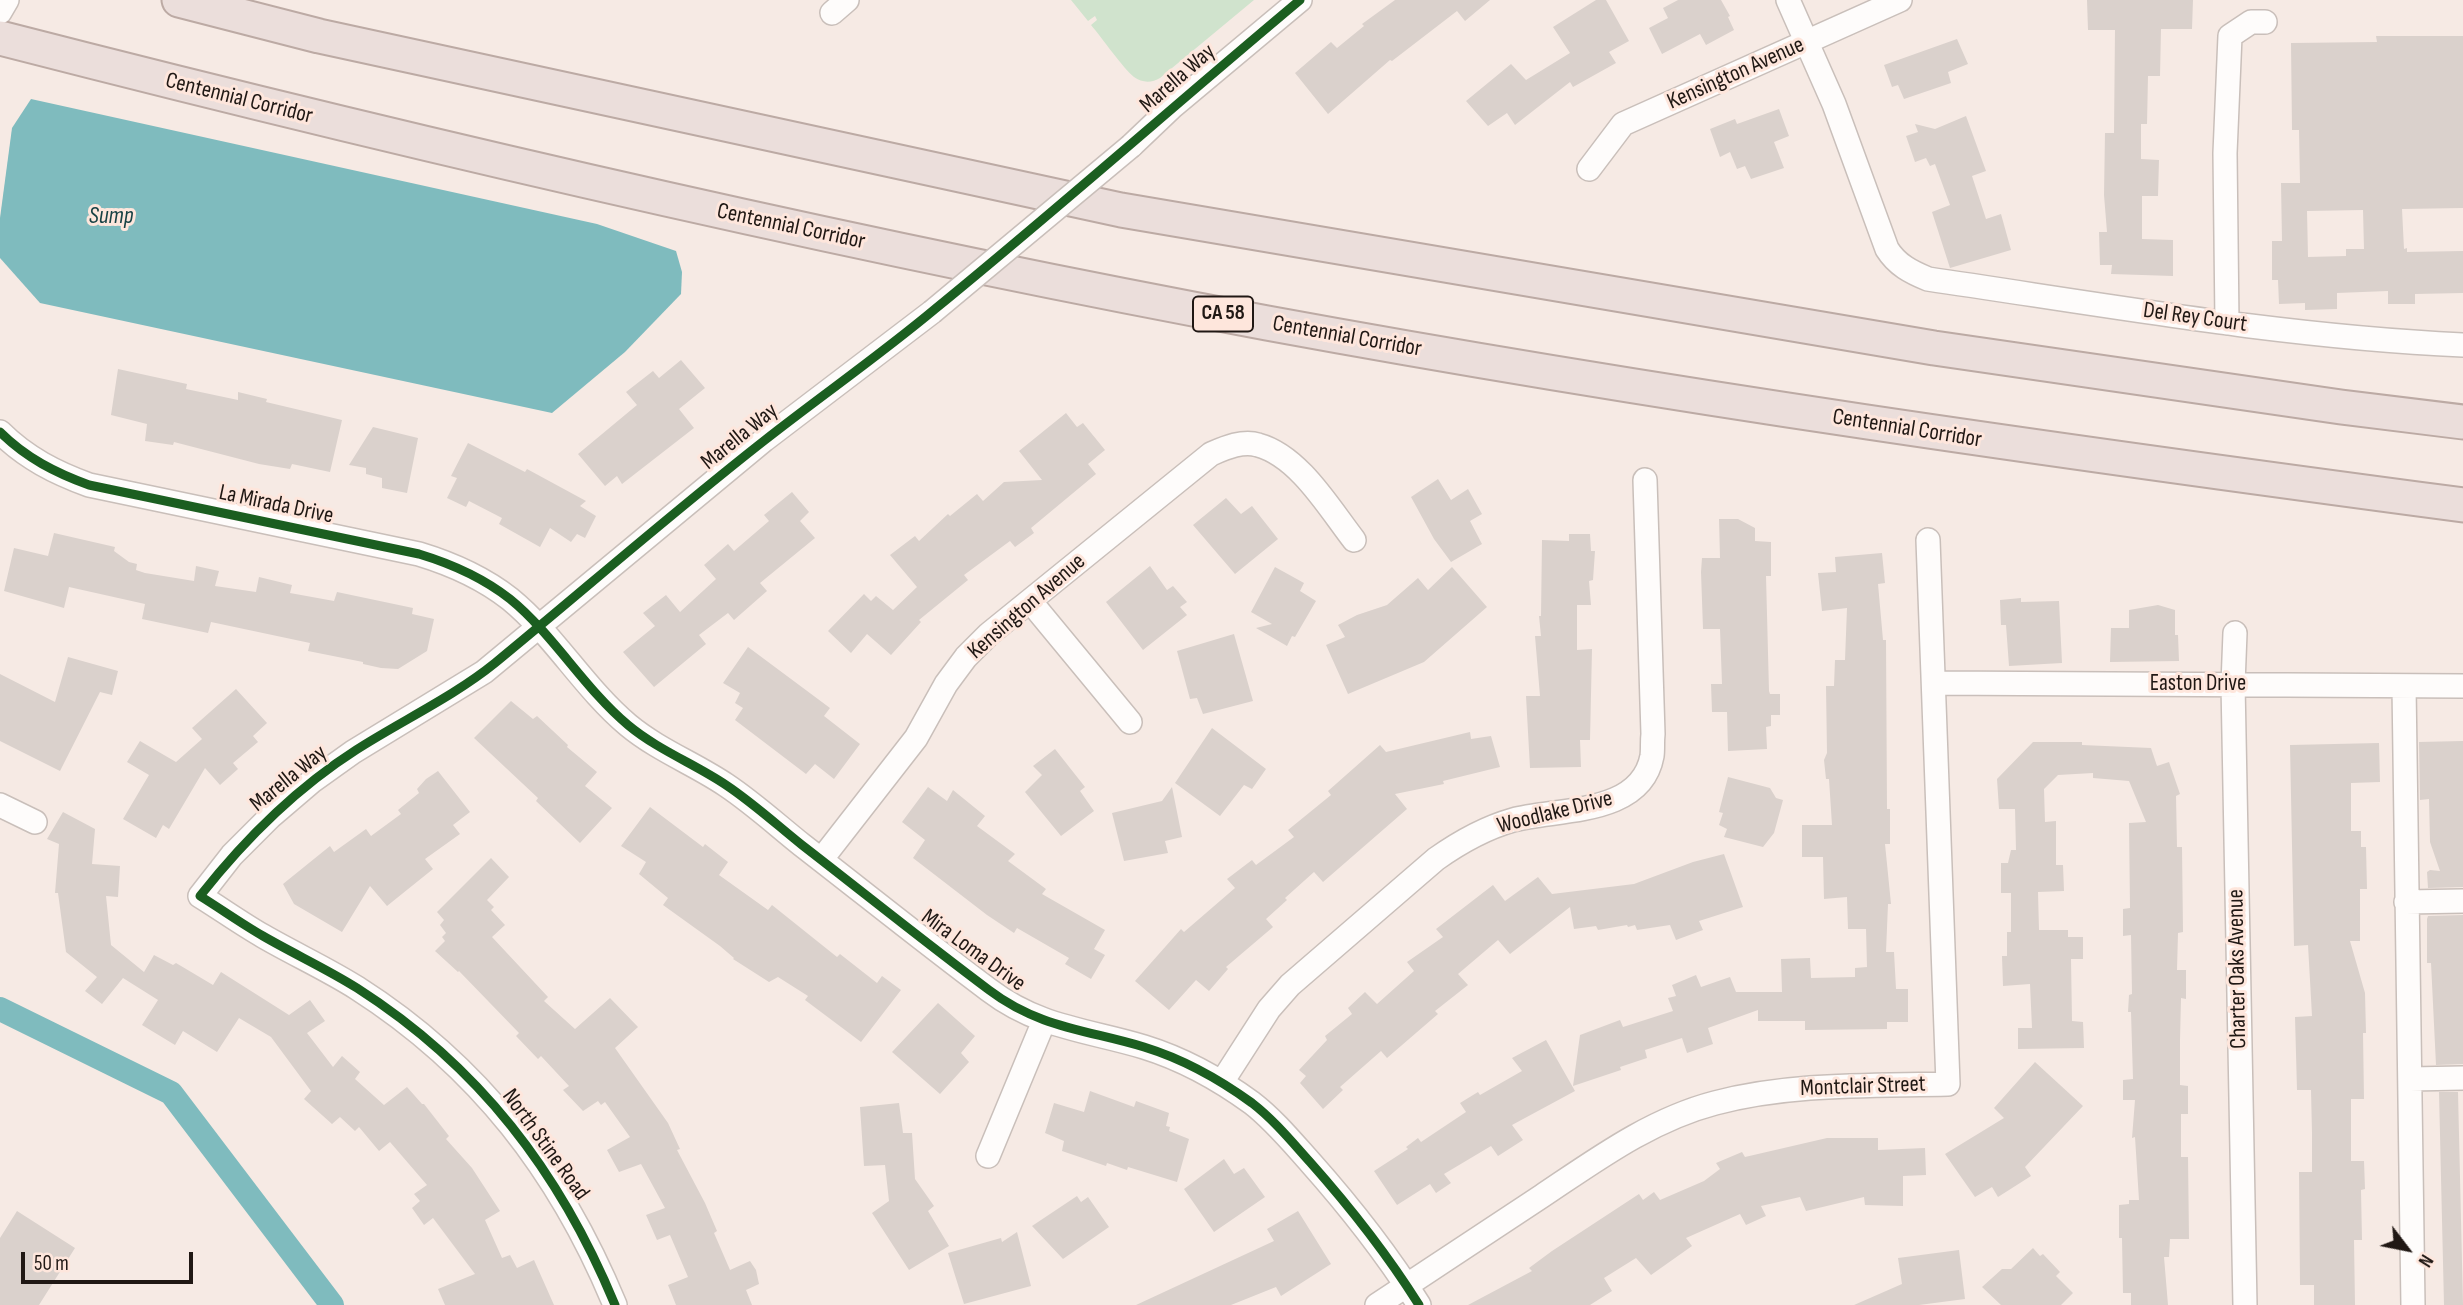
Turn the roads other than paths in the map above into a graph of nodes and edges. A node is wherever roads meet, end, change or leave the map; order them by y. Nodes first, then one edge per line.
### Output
1 (7, 0) edge
2 (179, 0) edge
3 (1300, 0) edge
4 (1788, 0) edge
5 (1900, 0) edge
6 (0, 12) edge
7 (2265, 22) dead end
8 (0, 38) edge
9 (1807, 42) junction
10 (1589, 169) dead end
11 (2227, 323) junction
12 (2463, 345) edge
13 (2463, 422) edge
14 (0, 432) edge
15 (1645, 480) dead end
16 (2463, 505) edge
17 (1354, 540) dead end
18 (1928, 540) dead end
19 (1030, 601) junction
20 (538, 627) junction
21 (2235, 633) dead end
22 (1934, 683) junction
23 (2233, 684) junction
24 (2404, 686) junction
25 (2463, 686) edge
26 (1130, 722) dead end
27 (0, 805) edge
28 (35, 822) dead end
29 (821, 860) junction
30 (200, 896) joint
31 (2463, 901) edge
32 (2406, 902) junction
33 (1044, 1021) junction
34 (2463, 1078) edge
35 (2410, 1079) junction
36 (1222, 1082) junction
37 (988, 1156) dead end
38 (1413, 1295) edge
39 (615, 1305) edge
40 (1377, 1305) edge
41 (2245, 1305) edge
42 (2413, 1305) edge

1 - 6 street
2 - 13 highway
3 - 20 street, Marella Way, bridge
4 - 9 street
5 - 9 street, Kensington Avenue
7 - 11 street
8 - 16 highway, Centennial Corridor / CA 58
9 - 10 street, Kensington Avenue
9 - 11 street, Del Rey Court
11 - 12 street, Del Rey Court
14 - 20 street, La Mirada Drive
15 - 36 street, Woodlake Drive
17 - 19 street, Kensington Avenue
18 - 22 street, Montclair Street
19 - 26 street
19 - 29 street, Kensington Avenue
20 - 29 street, Mira Loma Drive
20 - 30 street, Marella Way
21 - 23 street, Charter Oaks Avenue
22 - 23 street, Easton Drive
22 - 38 street, Montclair Street
23 - 24 street, Easton Drive
23 - 41 street, Charter Oaks Avenue
24 - 25 street, Easton Drive
24 - 32 street
27 - 28 street
29 - 33 street, Mira Loma Drive
30 - 39 street, North Stine Road
31 - 32 street
32 - 35 street
33 - 36 street, Mira Loma Drive
33 - 37 street
34 - 35 street
35 - 42 street
36 - 38 street, Mira Loma Drive
38 - 40 street, Montclair Street

